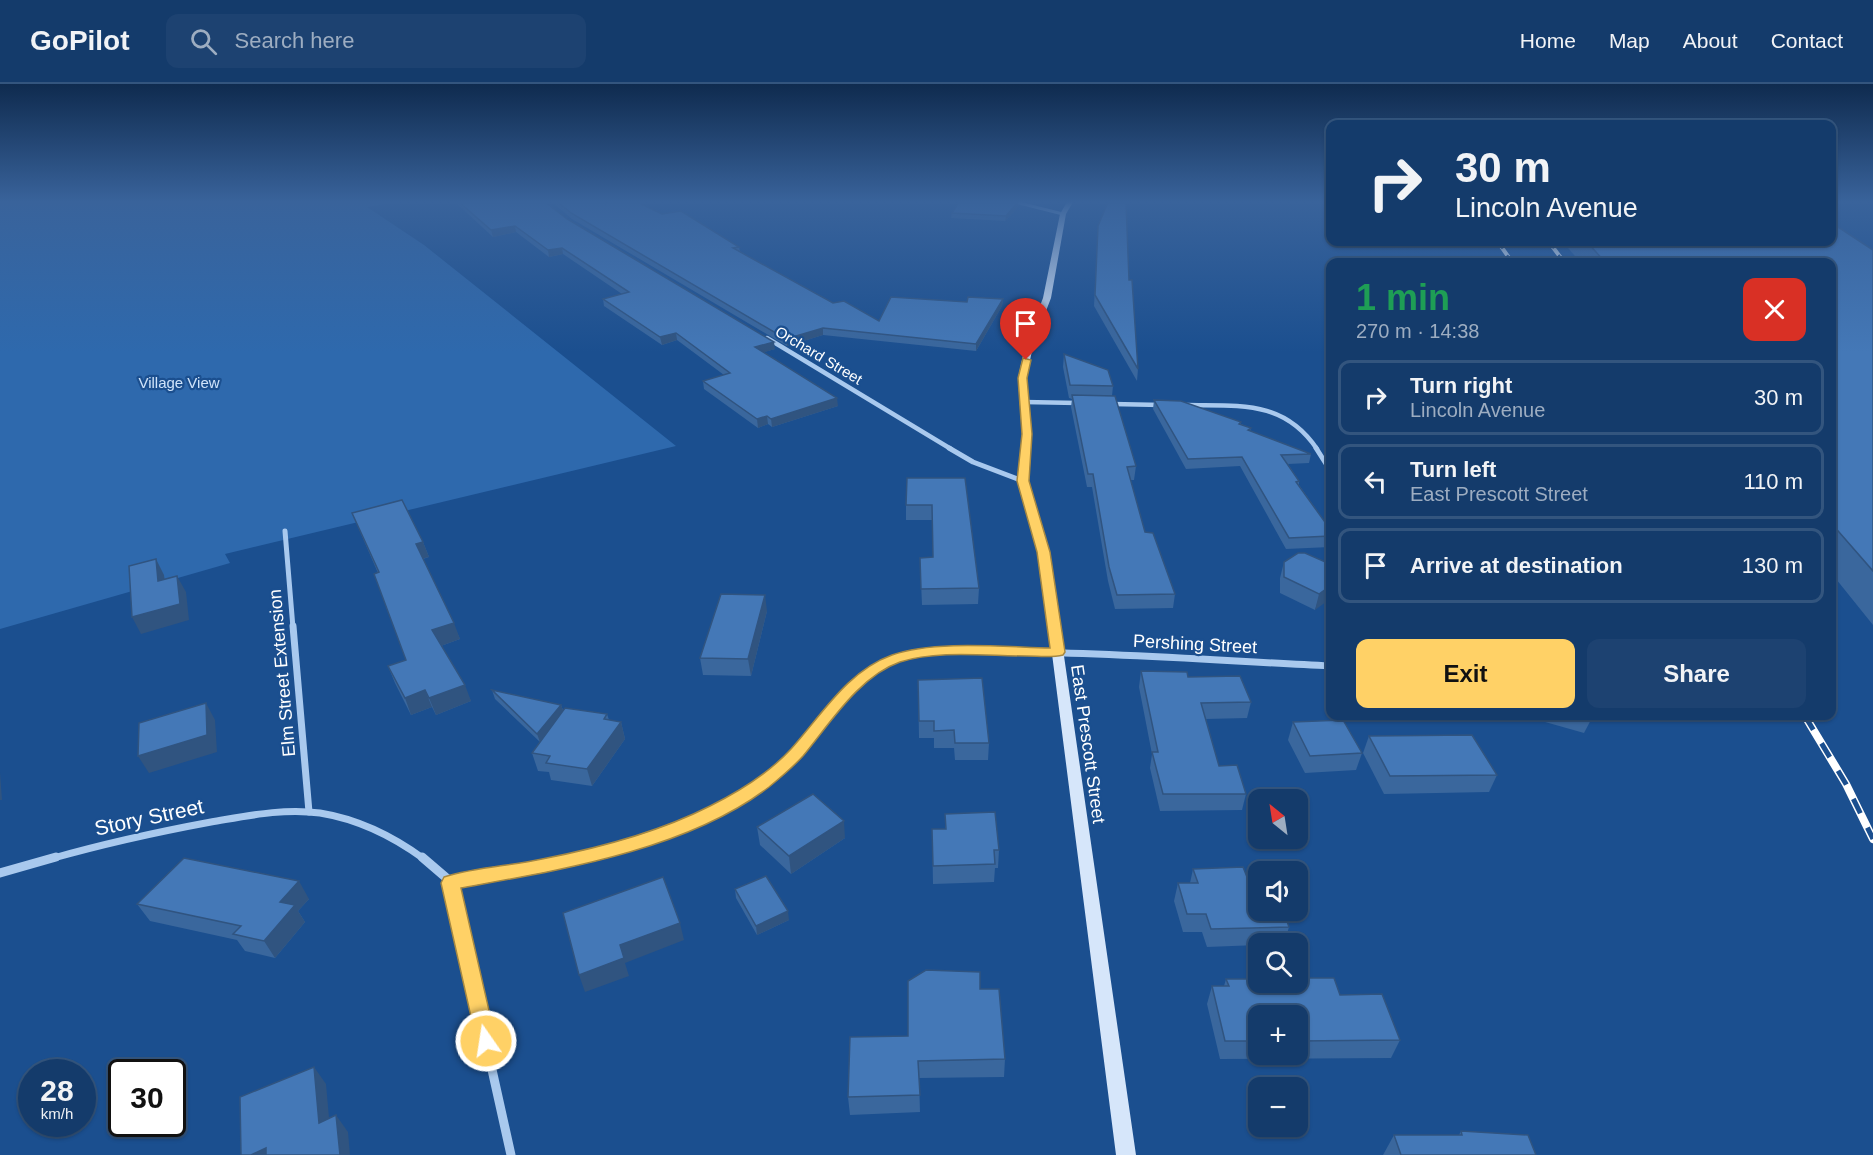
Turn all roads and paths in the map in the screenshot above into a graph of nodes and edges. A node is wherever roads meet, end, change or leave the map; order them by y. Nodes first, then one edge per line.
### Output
1 (1056, 252) edge
2 (765, 337) edge
3 (1024, 402) junction
4 (1083, 403) edge
5 (1107, 404) edge
6 (1166, 405) edge
7 (1178, 405) edge
8 (1326, 464) edge
9 (1023, 481) junction
10 (285, 531) dead end
11 (1058, 652) junction
12 (1326, 666) edge
13 (309, 812) junction
14 (0, 873) edge
15 (450, 883) junction
16 (511, 1155) edge
17 (1126, 1155) edge

1 - 3 main road, East Prescott Street
2 - 9 street, Orchard Street
3 - 4 street
3 - 9 main road, East Prescott Street
5 - 6 street
7 - 8 street
9 - 11 main road, East Prescott Street
10 - 13 street, Elm Street Extension
11 - 12 street, Pershing Street
11 - 15 street, Pershing Street
11 - 17 main road, East Prescott Street
13 - 14 street, Story Street
13 - 15 street, Story Street
15 - 16 street

